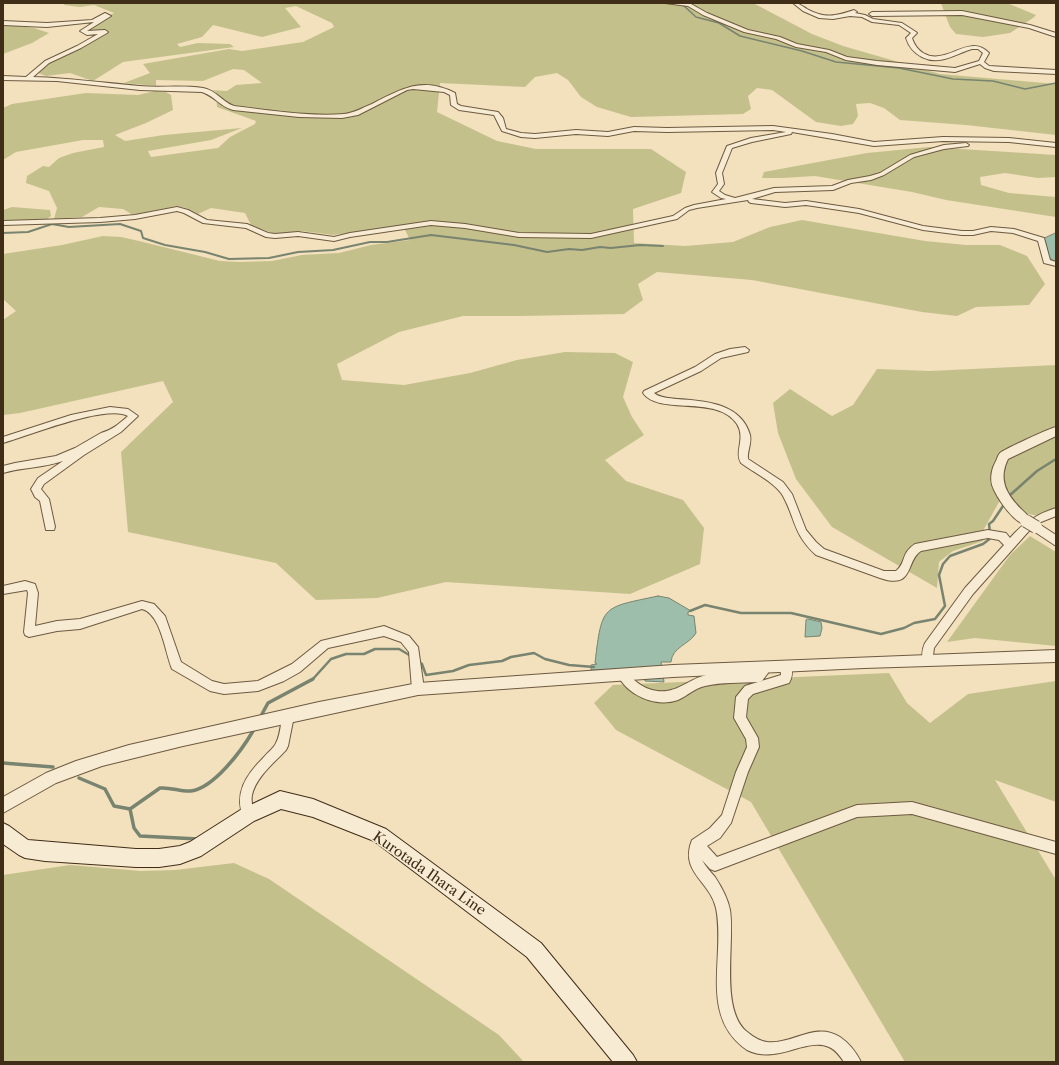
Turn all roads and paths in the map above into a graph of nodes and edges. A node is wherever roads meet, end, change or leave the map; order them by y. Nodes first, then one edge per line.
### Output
1 (667, 3) edge
2 (795, 3) edge
3 (679, 4) edge
4 (849, 14) junction
5 (3, 23) edge
6 (1056, 35) edge
7 (981, 62) junction
8 (1056, 72) edge
9 (3, 78) edge
10 (19, 79) junction
11 (27, 79) junction
12 (3, 86) edge
13 (802, 131) junction
14 (1019, 141) junction
15 (1056, 145) edge
16 (748, 198) junction
17 (733, 201) junction
18 (3, 223) edge
19 (1056, 264) edge
20 (745, 350) dead end
21 (1056, 431) edge
22 (105, 437) junction
23 (3, 440) edge
24 (3, 470) edge
25 (1056, 512) edge
26 (50, 527) dead end
27 (1056, 541) edge
28 (1010, 544) junction
29 (3, 590) edge
30 (1056, 656) edge
31 (928, 660) junction
32 (786, 666) junction
33 (762, 667) junction
34 (623, 674) junction
35 (418, 689) junction
36 (288, 716) junction
37 (3, 806) edge
38 (248, 815) junction
39 (3, 832) edge
40 (697, 845) junction
41 (1056, 848) edge
42 (626, 1062) edge
43 (853, 1062) edge

1 - 3 street
2 - 4 street
3 - 7 street
4 - 6 street
4 - 7 street
5 - 11 street
7 - 8 street
9 - 10 street
10 - 11 street
10 - 12 street
11 - 13 street
13 - 14 street
13 - 16 street
14 - 15 street
14 - 16 street
16 - 17 street
17 - 18 street
17 - 19 street
20 - 28 street
21 - 27 street
22 - 23 street
22 - 24 street
22 - 26 street
25 - 28 street
28 - 31 street
29 - 35 street
30 - 31 street
31 - 32 street
32 - 33 street
32 - 40 street
33 - 34 street
33 - 34 street
34 - 35 street
35 - 36 street
36 - 37 street
36 - 38 street
38 - 39 main road, Kurotada Ihara Line
38 - 42 main road, Kurotada Ihara Line
40 - 41 street
40 - 43 street

